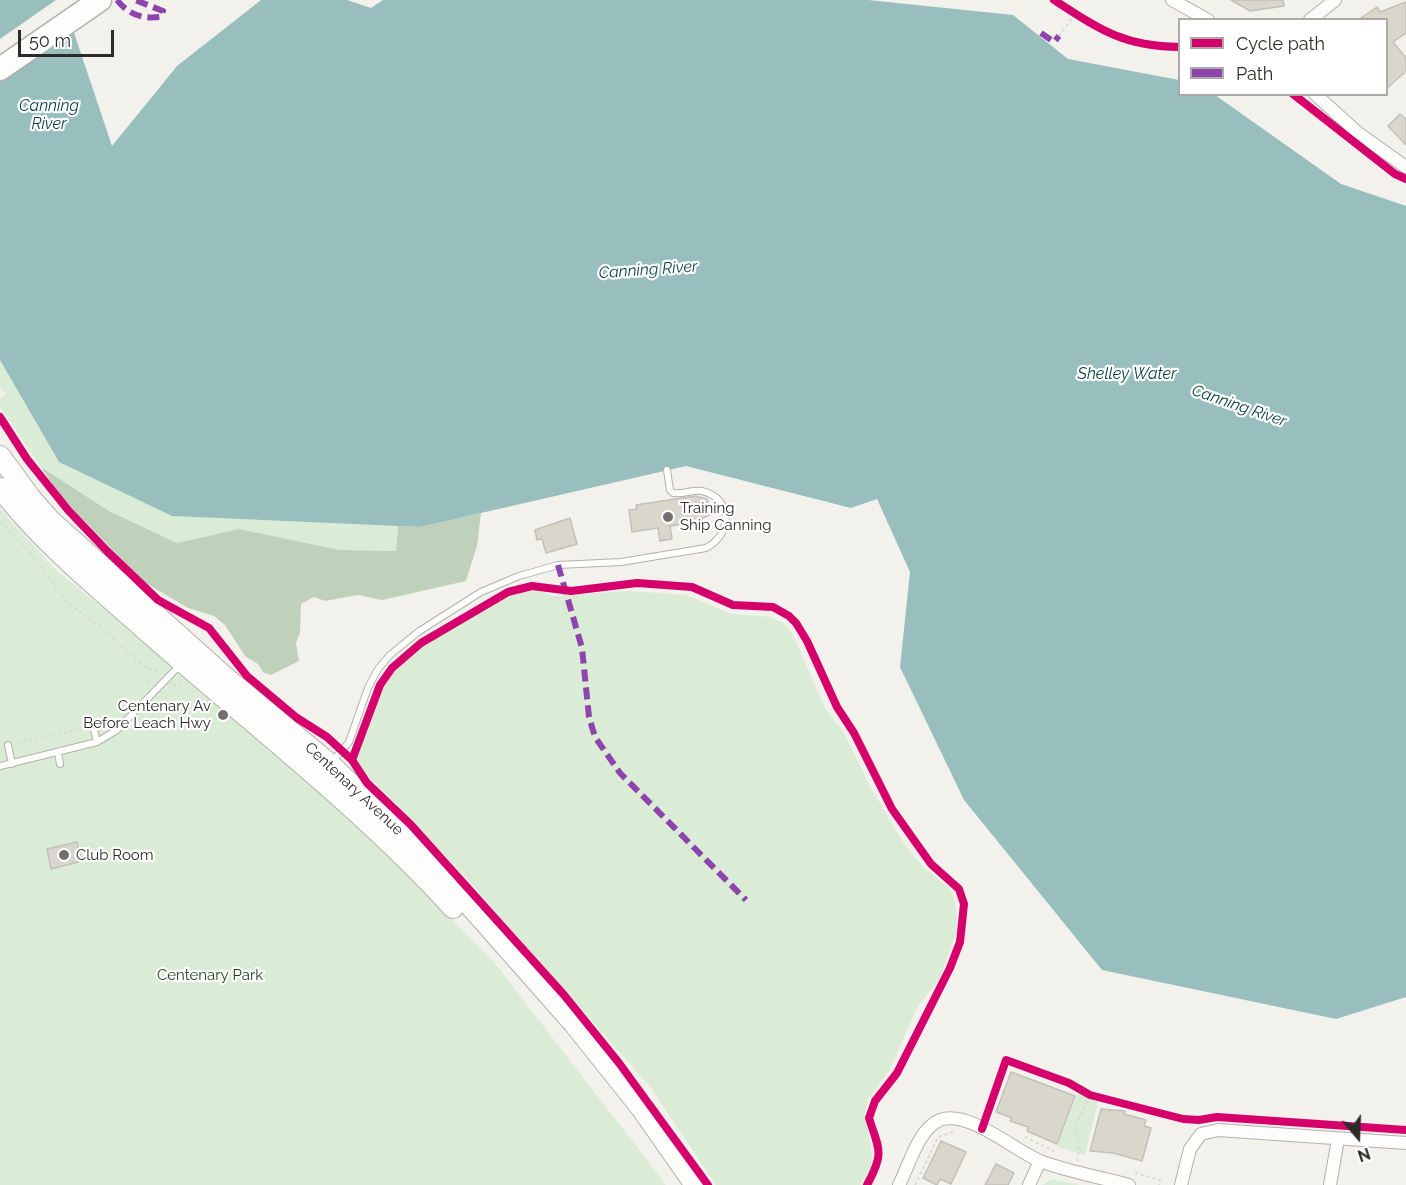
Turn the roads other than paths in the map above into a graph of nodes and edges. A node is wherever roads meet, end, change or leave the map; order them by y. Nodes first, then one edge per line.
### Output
1 (74, 0) edge
2 (100, 0) edge
3 (1172, 0) edge
4 (1335, 0) edge
5 (1204, 18) edge
6 (1312, 18) edge
7 (0, 51) edge
8 (0, 69) edge
9 (1318, 96) edge
10 (1406, 167) edge
11 (0, 456) edge
12 (667, 470) dead end
13 (0, 488) edge
14 (182, 662) junction
15 (93, 725) dead end
16 (97, 742) junction
17 (8, 745) dead end
18 (58, 753) junction
19 (12, 764) junction
20 (60, 764) dead end
21 (0, 766) edge
22 (324, 771) junction
23 (1338, 1139) junction
24 (1406, 1143) edge
25 (1040, 1161) junction
26 (681, 1185) edge
27 (695, 1185) edge
28 (899, 1185) edge
29 (1029, 1185) edge
30 (1129, 1185) edge
31 (1181, 1185) edge
32 (1330, 1185) edge

1 - 7 highway
2 - 8 highway
3 - 5 street
4 - 6 street
9 - 10 street
11 - 22 main road, Centenary Avenue
12 - 22 lane
13 - 14 main road, Centenary Avenue
14 - 16 lane
14 - 22 main road, Centenary Avenue
15 - 16 lane
16 - 18 lane
17 - 19 lane
18 - 19 lane
18 - 20 lane
19 - 21 lane
22 - 26 main road, Centenary Avenue
22 - 27 main road, Centenary Avenue
23 - 24 street
23 - 31 street
23 - 32 street
25 - 28 street
25 - 29 street
25 - 30 street

